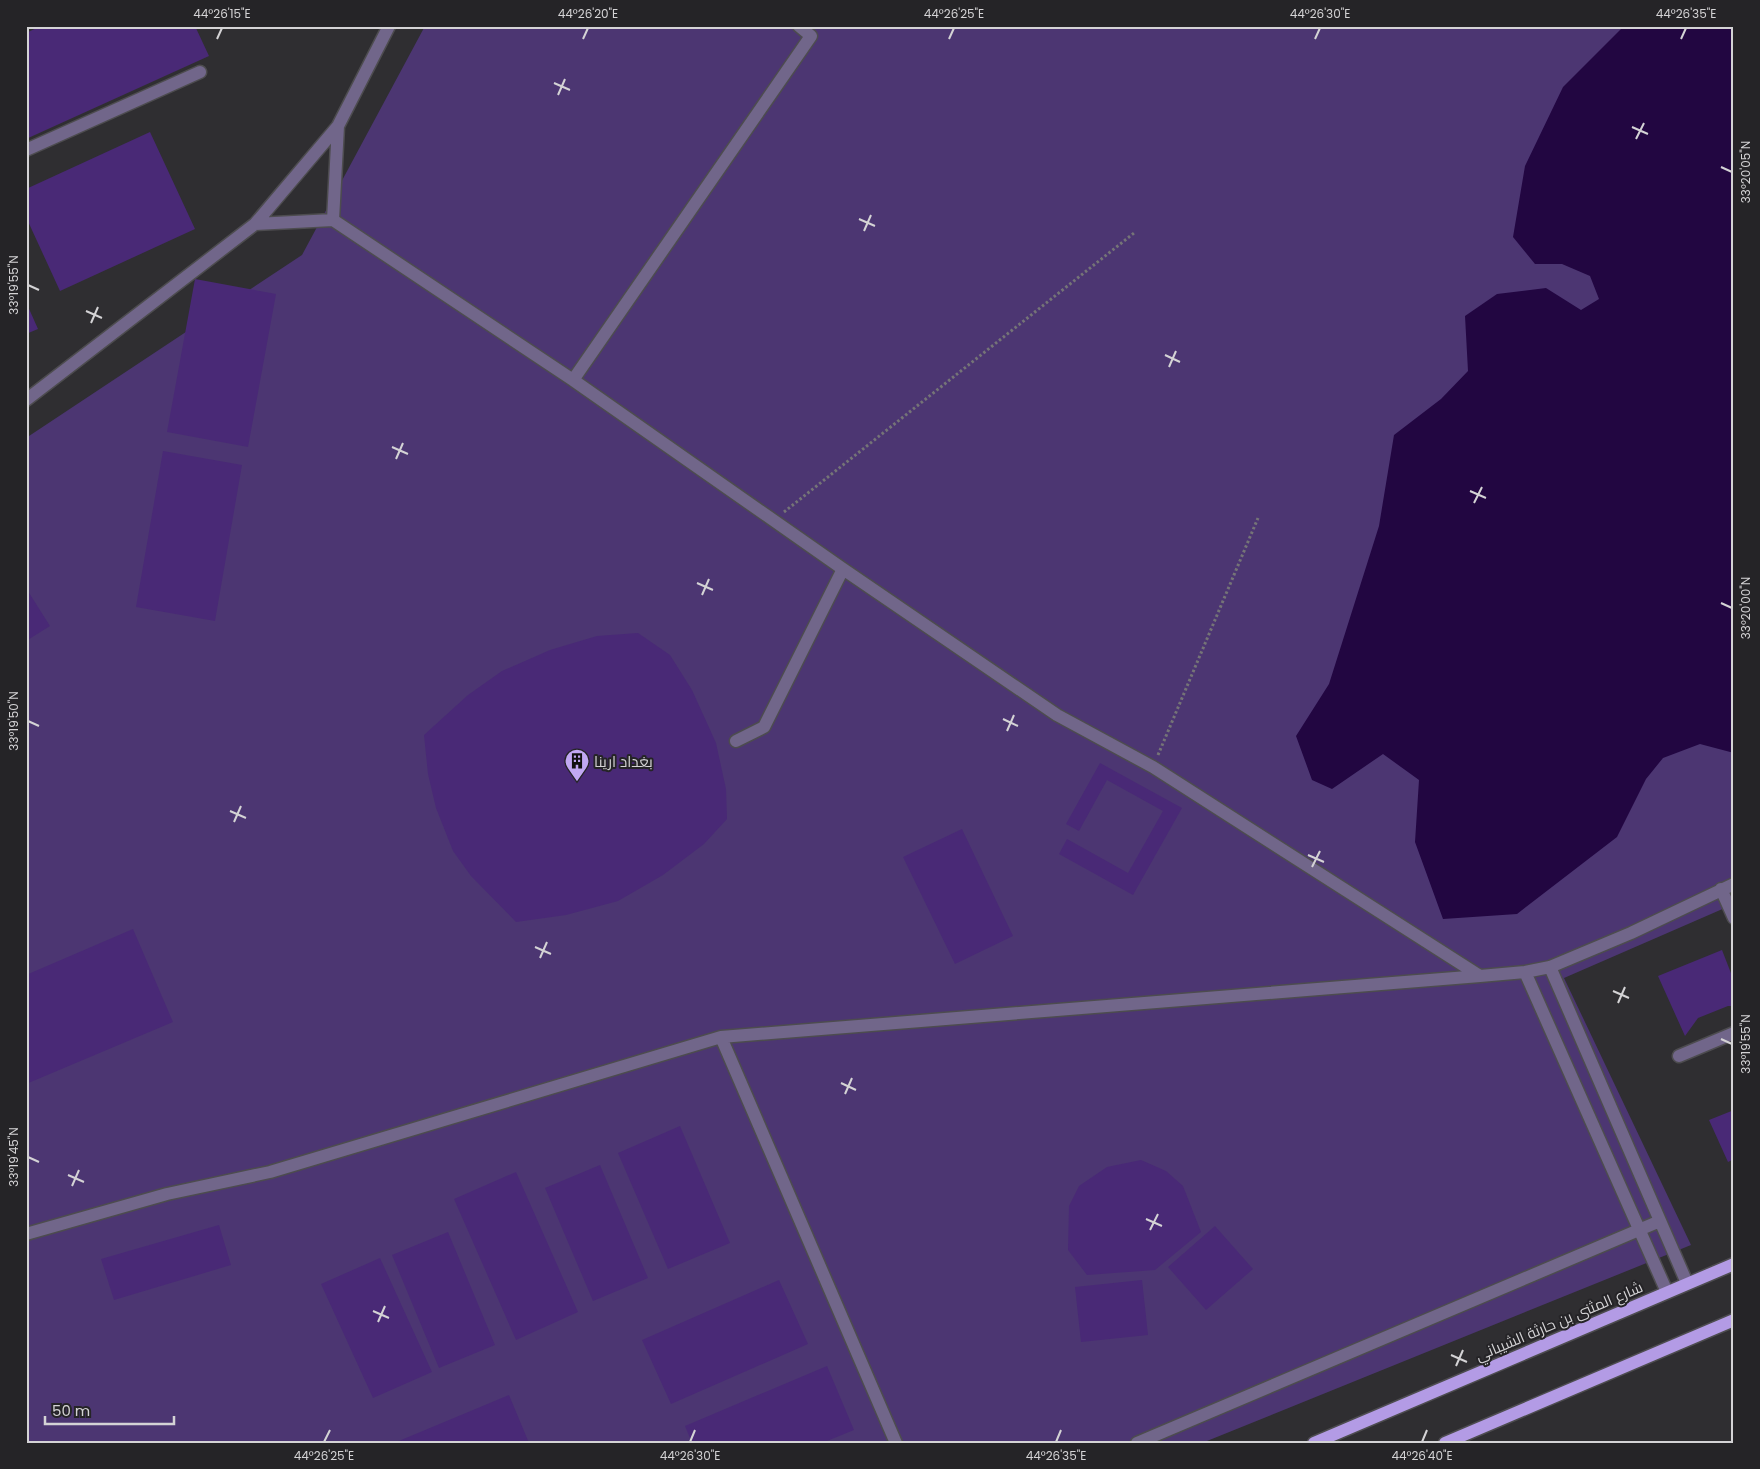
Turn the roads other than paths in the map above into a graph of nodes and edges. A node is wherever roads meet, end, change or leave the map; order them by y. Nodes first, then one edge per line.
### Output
1 (389, 26) edge
2 (799, 26) edge
3 (200, 72) dead end
4 (338, 126) junction
5 (26, 150) edge
6 (333, 220) junction
7 (255, 224) junction
8 (573, 380) junction
9 (26, 400) edge
10 (843, 569) junction
11 (736, 741) dead end
12 (1734, 884) edge
13 (1721, 889) junction
14 (1734, 918) edge
15 (1550, 967) junction
16 (1525, 972) junction
17 (1480, 976) junction
18 (1734, 1032) edge
19 (721, 1037) junction
20 (1679, 1056) dead end
21 (1660, 1222) junction
22 (1640, 1230) junction
23 (26, 1234) edge
24 (1734, 1264) edge
25 (1687, 1283) junction
26 (1668, 1292) junction
27 (1730, 1322) edge
28 (896, 1443) edge
29 (1137, 1443) edge
30 (1314, 1443) edge
31 (1444, 1443) edge

1 - 4 street
2 - 8 street
3 - 5 street
4 - 6 street
4 - 7 street
6 - 7 street
6 - 8 street
7 - 9 street
8 - 10 street
10 - 11 street
10 - 17 street
12 - 13 street
13 - 14 street
13 - 15 street
15 - 16 street
15 - 21 street
16 - 17 street
16 - 22 street
17 - 19 street
18 - 20 street
19 - 23 street
19 - 28 street
21 - 22 street
21 - 25 street
22 - 26 street
22 - 29 street
24 - 25 main road, شارع المثنى بن حارثة الشيباني
25 - 26 main road, شارع المثنى بن حارثة الشيباني
26 - 30 main road, شارع المثنى بن حارثة الشيباني
27 - 31 main road

